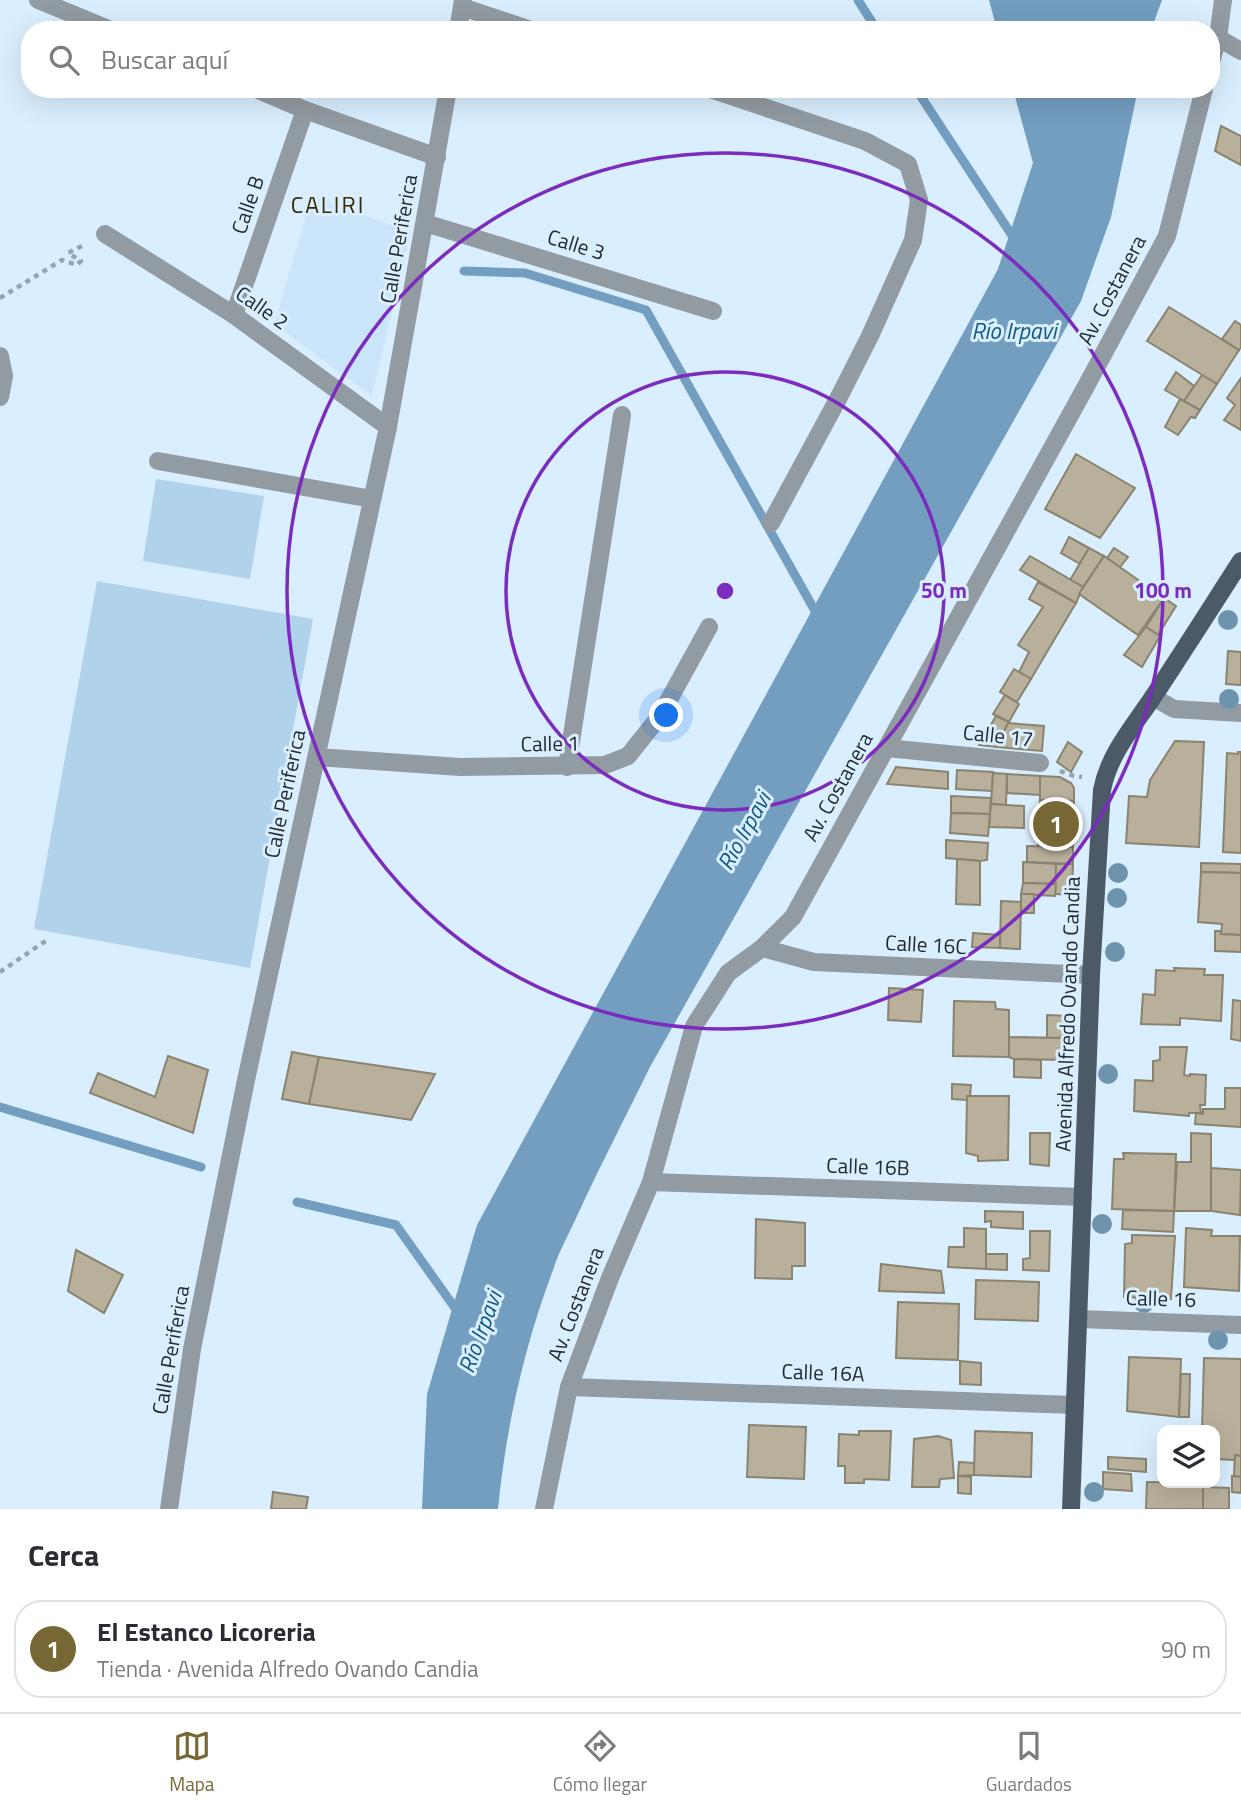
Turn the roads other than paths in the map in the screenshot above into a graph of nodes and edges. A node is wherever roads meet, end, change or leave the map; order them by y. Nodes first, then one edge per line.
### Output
1 (38, 0) edge
2 (1223, 0) edge
3 (463, 3) edge
4 (89, 21) edge
5 (460, 21) edge
6 (508, 21) edge
7 (1220, 21) edge
8 (1220, 40) edge
9 (1241, 51) edge
10 (277, 98) edge
11 (447, 98) edge
12 (737, 98) edge
13 (1203, 98) edge
14 (305, 110) junction
15 (437, 156) junction
16 (425, 223) junction
17 (105, 234) road end
18 (713, 311) dead end
19 (234, 316) junction
20 (0, 356) edge
21 (0, 397) edge
22 (622, 415) dead end
23 (388, 427) junction
24 (158, 461) dead end
25 (372, 499) junction
26 (771, 523) dead end
27 (1241, 561) edge
28 (709, 627) dead end
29 (1153, 697) junction
30 (1241, 713) edge
31 (886, 748) junction
32 (317, 757) junction
33 (1040, 763) road end
34 (567, 767) junction
35 (762, 948) junction
36 (1091, 975) junction
37 (651, 1182) junction
38 (1083, 1197) junction
39 (1079, 1319) junction
40 (1241, 1325) edge
41 (569, 1387) junction
42 (1075, 1405) junction
43 (169, 1509) edge
44 (544, 1509) edge
45 (1072, 1509) edge

1 - 4 street
2 - 7 street
3 - 5 street
3 - 6 street
8 - 9 street
10 - 14 street
11 - 15 street, Calle Periferica
12 - 26 street
13 - 31 street, Av. Costanera
14 - 15 street
14 - 19 street, Calle B
15 - 16 street, Calle Periferica
16 - 18 street, Calle 3
16 - 23 street, Calle Periferica
17 - 19 street, Calle 2
19 - 23 street, Calle 2
20 - 21 street
22 - 34 street
23 - 25 street, Calle Periferica
24 - 25 street
25 - 32 street, Calle Periferica
27 - 29 main road, Avenida Alfredo Ovando Candia
28 - 34 street, Calle 1
29 - 30 street
29 - 36 main road, Avenida Alfredo Ovando Candia
31 - 33 street, Calle 17
31 - 35 street, Av. Costanera
32 - 34 street, Calle 1
32 - 43 street, Calle Periferica
35 - 36 street, Calle 16C
35 - 37 street, Av. Costanera
36 - 38 main road, Avenida Alfredo Ovando Candia
37 - 38 street, Calle 16B
37 - 41 street, Av. Costanera
38 - 39 main road, Avenida Alfredo Ovando Candia
39 - 40 street, Calle 16
39 - 42 main road, Avenida Alfredo Ovando Candia
41 - 42 street, Calle 16A
41 - 44 street, Av. Costanera
42 - 45 main road, Avenida Alfredo Ovando Candia

